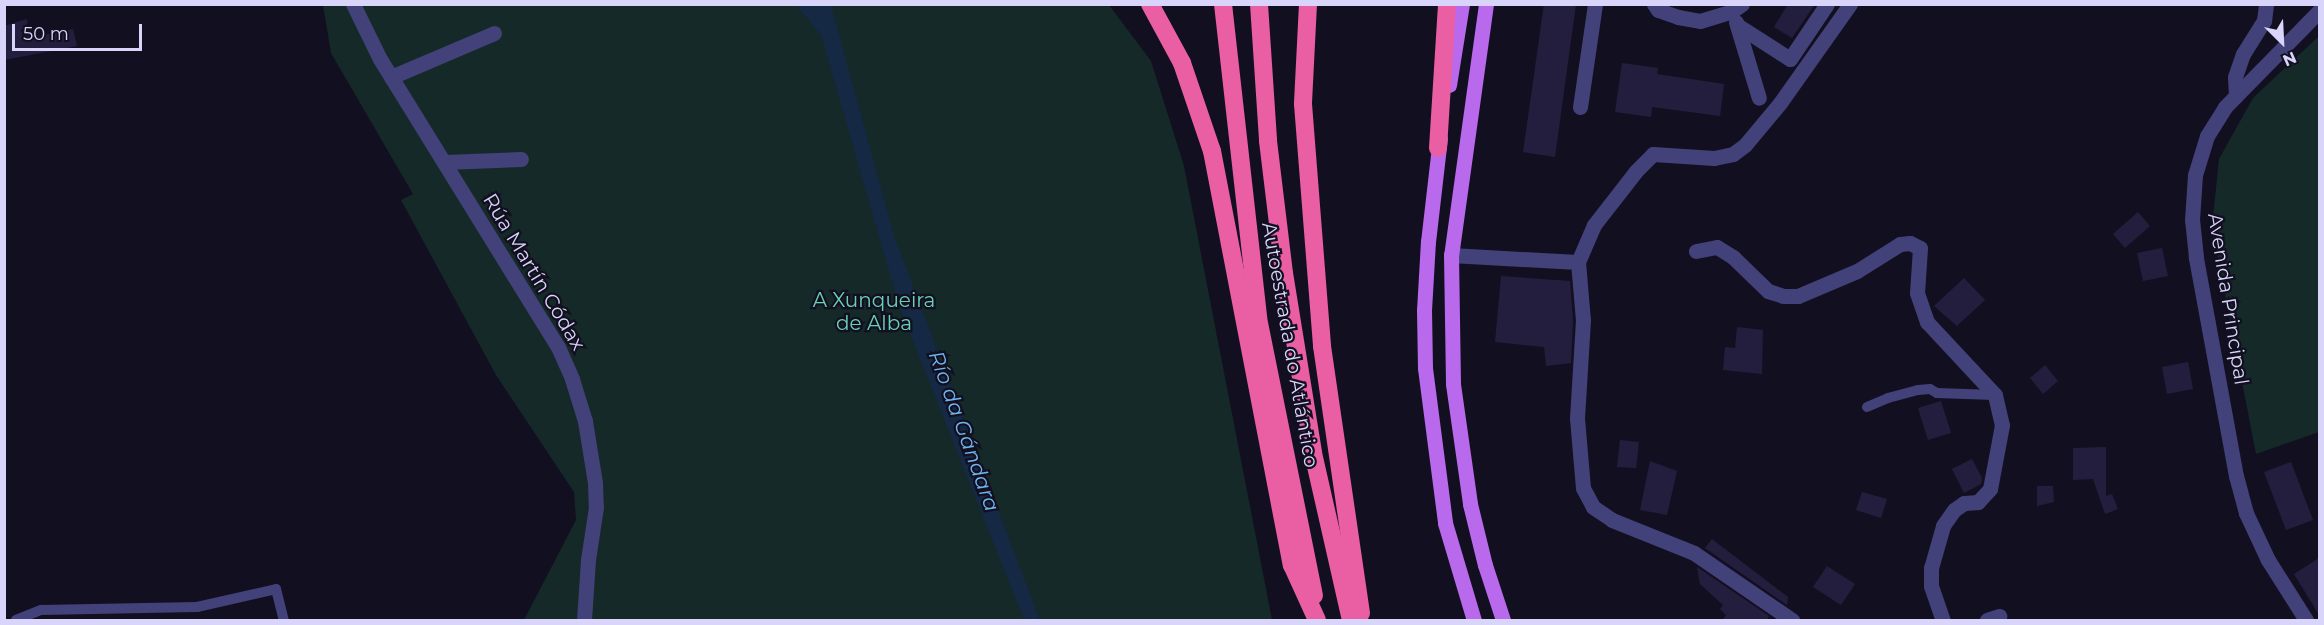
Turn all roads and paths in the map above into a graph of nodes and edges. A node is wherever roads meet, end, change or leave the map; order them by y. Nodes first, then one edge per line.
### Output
1 (353, 4) edge
2 (1149, 4) edge
3 (1223, 4) edge
4 (1259, 4) edge
5 (1308, 4) edge
6 (1447, 4) edge
7 (1462, 4) edge
8 (1486, 4) edge
9 (1595, 4) edge
10 (1654, 4) edge
11 (1827, 4) edge
12 (1850, 4) edge
13 (2266, 4) edge
14 (2319, 10) edge
15 (1737, 13) edge
16 (494, 33) dead end
17 (391, 77) junction
18 (2236, 96) junction
19 (1759, 98) dead end
20 (1580, 108) dead end
21 (1438, 148) junction
22 (521, 159) dead end
23 (444, 162) junction
24 (1696, 251) dead end
25 (1451, 255) junction
26 (1578, 262) junction
27 (1995, 395) junction
28 (1867, 407) dead end
29 (16, 621) edge
30 (284, 621) edge
31 (584, 621) edge
32 (1318, 621) edge
33 (1351, 621) edge
34 (1362, 621) edge
35 (1474, 621) edge
36 (1503, 621) edge
37 (1792, 621) edge
38 (1943, 621) edge
39 (2306, 621) edge

1 - 17 street, Rúa Martín Códax
2 - 32 highway
3 - 32 highway, Autoestrada do Atlántico
4 - 33 highway, Autoestrada do Atlántico
5 - 34 highway
6 - 21 highway
7 - 21 main road
8 - 25 main road
9 - 20 street
10 - 15 street
11 - 15 street
12 - 26 street
13 - 18 street
14 - 18 street, Avenida Principal
15 - 19 street
16 - 17 street
17 - 23 street, Rúa Martín Códax
18 - 39 street, Avenida Principal
21 - 35 main road
22 - 23 street
23 - 31 street, Rúa Martín Códax
24 - 27 street
25 - 26 street
25 - 36 main road
26 - 37 street
27 - 28 lane
27 - 38 street
29 - 30 lane

